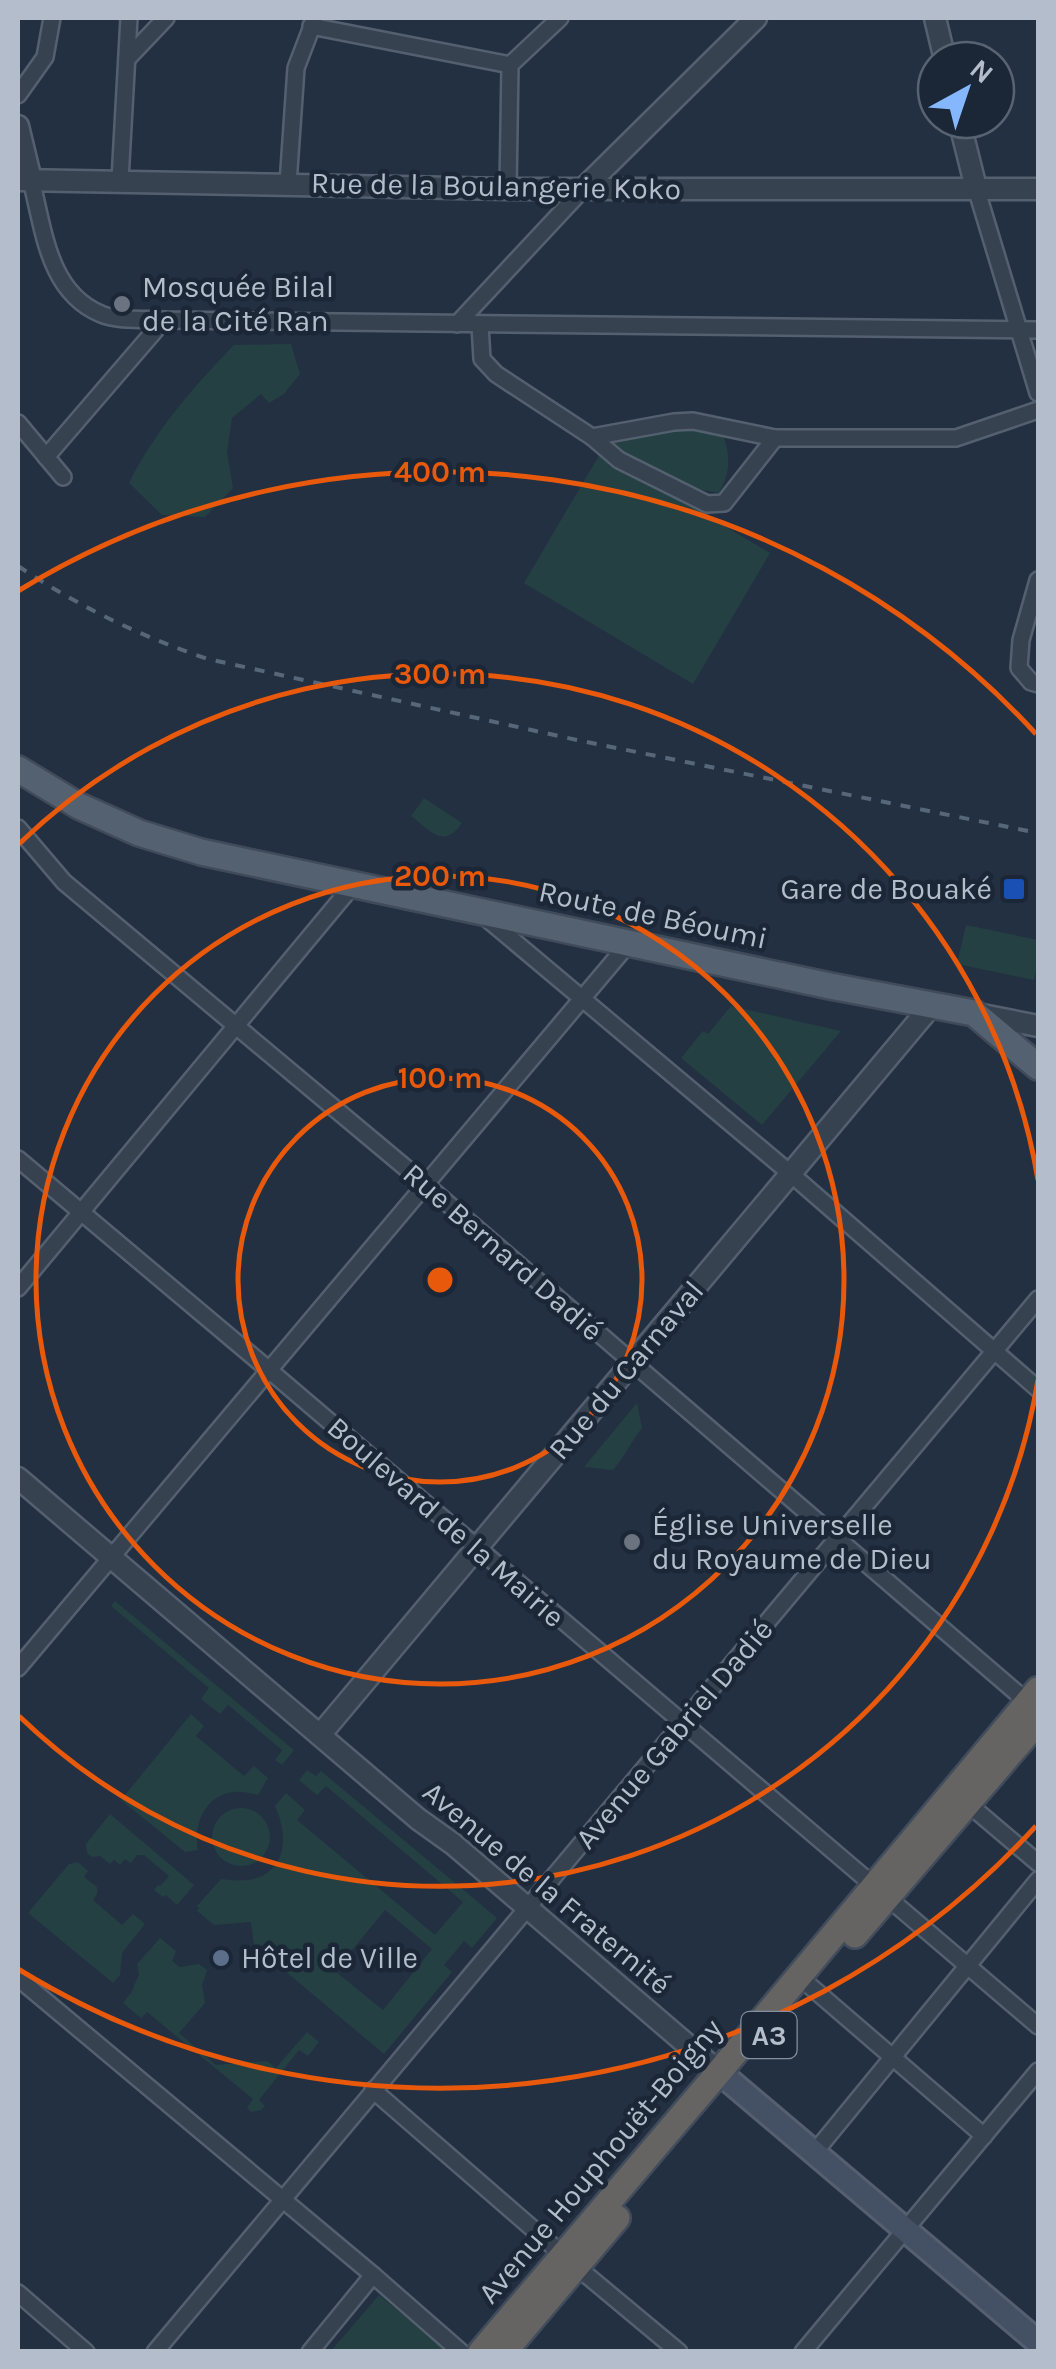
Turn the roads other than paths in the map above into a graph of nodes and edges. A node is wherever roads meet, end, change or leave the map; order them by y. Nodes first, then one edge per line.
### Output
1 (52, 18) edge
2 (129, 18) edge
3 (166, 18) edge
4 (559, 18) edge
5 (756, 18) edge
6 (314, 22) edge
7 (127, 59) junction
8 (510, 65) junction
9 (18, 95) edge
10 (18, 126) edge
11 (964, 140) edge
12 (24, 180) edge
13 (120, 180) junction
14 (288, 184) junction
15 (584, 188) junction
16 (976, 188) junction
17 (508, 189) junction
18 (1038, 189) edge
19 (164, 320) junction
20 (456, 324) junction
21 (480, 325) junction
22 (1020, 330) junction
23 (1038, 330) edge
24 (1038, 393) edge
25 (1038, 410) edge
26 (18, 423) edge
27 (592, 438) junction
28 (774, 438) junction
29 (46, 456) junction
30 (63, 477) dead end
31 (1038, 580) edge
32 (1038, 684) edge
33 (18, 769) edge
34 (18, 828) edge
35 (353, 885) junction
36 (478, 912) junction
37 (629, 943) junction
38 (582, 998) junction
39 (932, 1005) junction
40 (974, 1013) junction
41 (236, 1026) junction
42 (1038, 1026) edge
43 (1038, 1068) edge
44 (18, 1159) edge
45 (790, 1174) junction
46 (425, 1184) junction
47 (81, 1212) junction
48 (18, 1288) edge
49 (1038, 1299) edge
50 (995, 1350) junction
51 (632, 1363) junction
52 (268, 1370) junction
53 (1038, 1389) edge
54 (18, 1478) edge
55 (838, 1538) junction
56 (477, 1549) junction
57 (111, 1557) junction
58 (18, 1668) edge
59 (1036, 1706) edge
60 (682, 1724) junction
61 (320, 1735) junction
62 (966, 1802) junction
63 (1038, 1863) edge
64 (1038, 1880) edge
65 (880, 1891) junction
66 (526, 1909) junction
67 (966, 1966) junction
68 (18, 1978) edge
69 (810, 1986) junction
70 (1038, 2026) edge
71 (892, 2057) junction
72 (1038, 2070) edge
73 (724, 2076) junction
74 (373, 2090) junction
75 (984, 2136) junction
76 (814, 2153) junction
77 (282, 2199) junction
78 (904, 2230) junction
79 (570, 2261) junction
80 (373, 2275) junction
81 (18, 2294) edge
82 (1038, 2342) edge
83 (86, 2352) edge
84 (155, 2352) edge
85 (310, 2352) edge
86 (461, 2352) edge
87 (480, 2352) edge
88 (504, 2352) edge
89 (679, 2352) edge
90 (803, 2352) edge

1 - 9 street
2 - 7 street
3 - 7 street
4 - 8 street
5 - 15 street
6 - 8 street
6 - 14 street
7 - 13 street
8 - 17 street
10 - 12 street
11 - 16 street
12 - 13 street, Rue de la Boulangerie Koko
12 - 19 street
13 - 14 street, Rue de la Boulangerie Koko
14 - 17 street, Rue de la Boulangerie Koko
15 - 16 street, Rue de la Boulangerie Koko
15 - 17 street, Rue de la Boulangerie Koko
15 - 20 street
16 - 18 street
16 - 22 street
19 - 20 street
19 - 29 street
20 - 21 street
21 - 22 street
21 - 27 street
22 - 23 street
22 - 24 street
25 - 28 street
26 - 29 street
27 - 28 street
27 - 28 street
29 - 30 street
31 - 32 street
33 - 35 main road, Route de Béoumi
34 - 41 street, Rue Bernard Dadié
35 - 36 main road, Route de Béoumi
35 - 41 street
36 - 37 main road, Route de Béoumi
36 - 38 street
37 - 38 street
37 - 39 main road, Route de Béoumi
38 - 45 street
38 - 46 street
39 - 40 main road, Route de Béoumi
39 - 45 street, Rue du Carnaval
40 - 42 street
40 - 43 main road, Route de Béoumi
41 - 46 street, Rue Bernard Dadié
41 - 47 street
44 - 47 street, Boulevard de la Mairie
45 - 50 street
45 - 51 street, Rue du Carnaval
46 - 51 street, Rue Bernard Dadié
46 - 52 street
47 - 48 street
47 - 52 street, Boulevard de la Mairie
49 - 50 street, Avenue Gabriel Dadié
50 - 53 street
50 - 55 street, Avenue Gabriel Dadié
51 - 55 street, Rue Bernard Dadié
51 - 56 street, Rue du Carnaval
52 - 56 street, Boulevard de la Mairie
52 - 57 street
54 - 57 street, Avenue de la Fraternité
55 - 59 street, Rue Bernard Dadié
55 - 60 street, Avenue Gabriel Dadié
56 - 60 street, Boulevard de la Mairie
56 - 61 street, Rue du Carnaval
57 - 58 street
57 - 61 street, Avenue de la Fraternité
59 - 62 highway, Avenue Houphouët-Boigny / A3
59 - 65 highway, Avenue Houphouët-Boigny / A3
60 - 65 street, Boulevard de la Mairie
60 - 66 street, Avenue Gabriel Dadié
61 - 66 street, Avenue de la Fraternité
62 - 63 street
62 - 65 highway, Avenue Houphouët-Boigny / A3
64 - 67 street
65 - 67 street, Boulevard de la Mairie
65 - 69 highway, Avenue Houphouët-Boigny / A3
65 - 73 highway, Avenue Houphouët-Boigny / A3
66 - 73 street, Avenue de la Fraternité
66 - 74 street, Avenue Gabriel Dadié
67 - 70 street, Boulevard de la Mairie
67 - 71 street
68 - 77 street
69 - 71 street
69 - 73 highway, Avenue Houphouët-Boigny / A3
71 - 75 street
71 - 76 street
72 - 75 street
73 - 76 main road, Avenue de la Fraternité
73 - 79 highway, Avenue Houphouët-Boigny / A3
74 - 77 street, Avenue Gabriel Dadié
74 - 79 street
75 - 78 street
76 - 78 main road, Avenue de la Fraternité
77 - 80 street
77 - 84 street, Avenue Gabriel Dadié
78 - 82 main road, Avenue de la Fraternité
78 - 90 street
79 - 87 highway, Avenue Houphouët-Boigny / A3
79 - 88 highway, Avenue Houphouët-Boigny / A3
79 - 89 street
80 - 85 street
80 - 86 street
81 - 83 street

